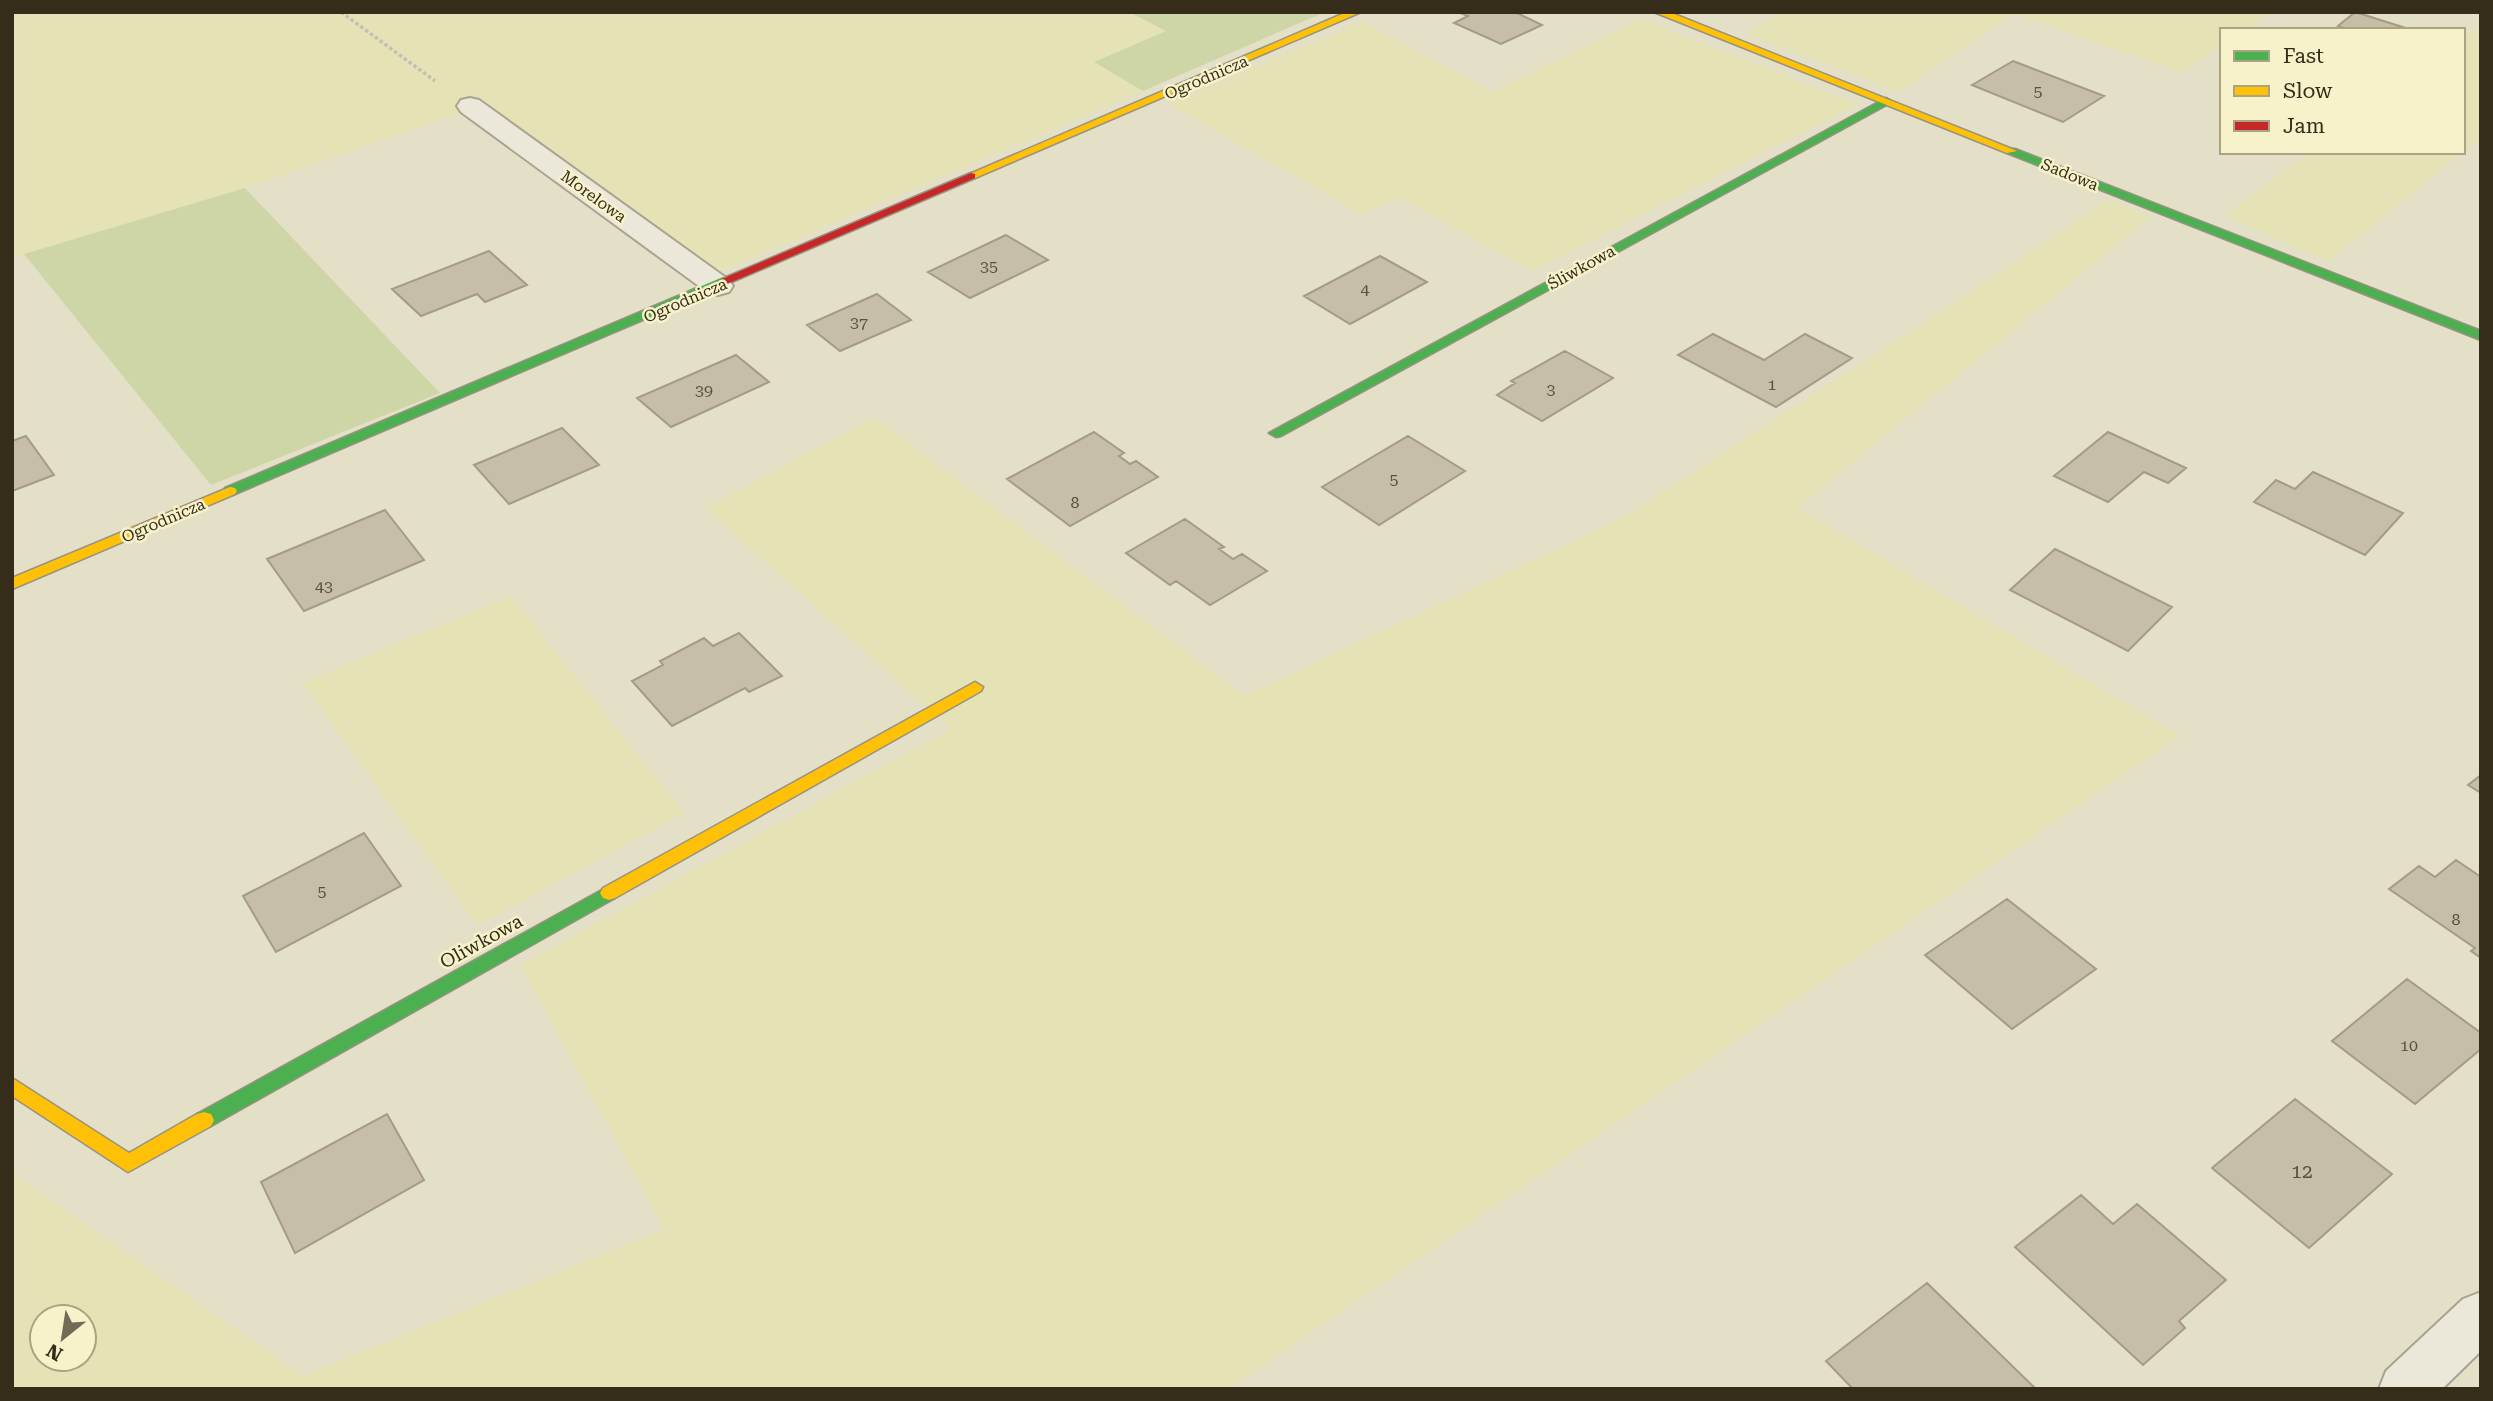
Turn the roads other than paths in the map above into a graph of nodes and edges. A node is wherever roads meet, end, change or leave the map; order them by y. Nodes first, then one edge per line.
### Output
1 (1356, 12) edge
2 (1659, 12) edge
3 (1886, 102) junction
4 (470, 106) road end
5 (718, 286) junction
6 (2481, 336) edge
7 (1276, 433) dead end
8 (12, 584) edge
9 (975, 687) dead end
10 (12, 1086) edge
11 (2481, 1316) edge
12 (2405, 1389) edge

1 - 5 street, Ogrodnicza
2 - 3 street, Sadowa
3 - 6 street, Sadowa
3 - 7 street, Śliwkowa
4 - 5 street, Morelowa
5 - 8 street, Ogrodnicza
9 - 10 street, Oliwkowa
11 - 12 street

